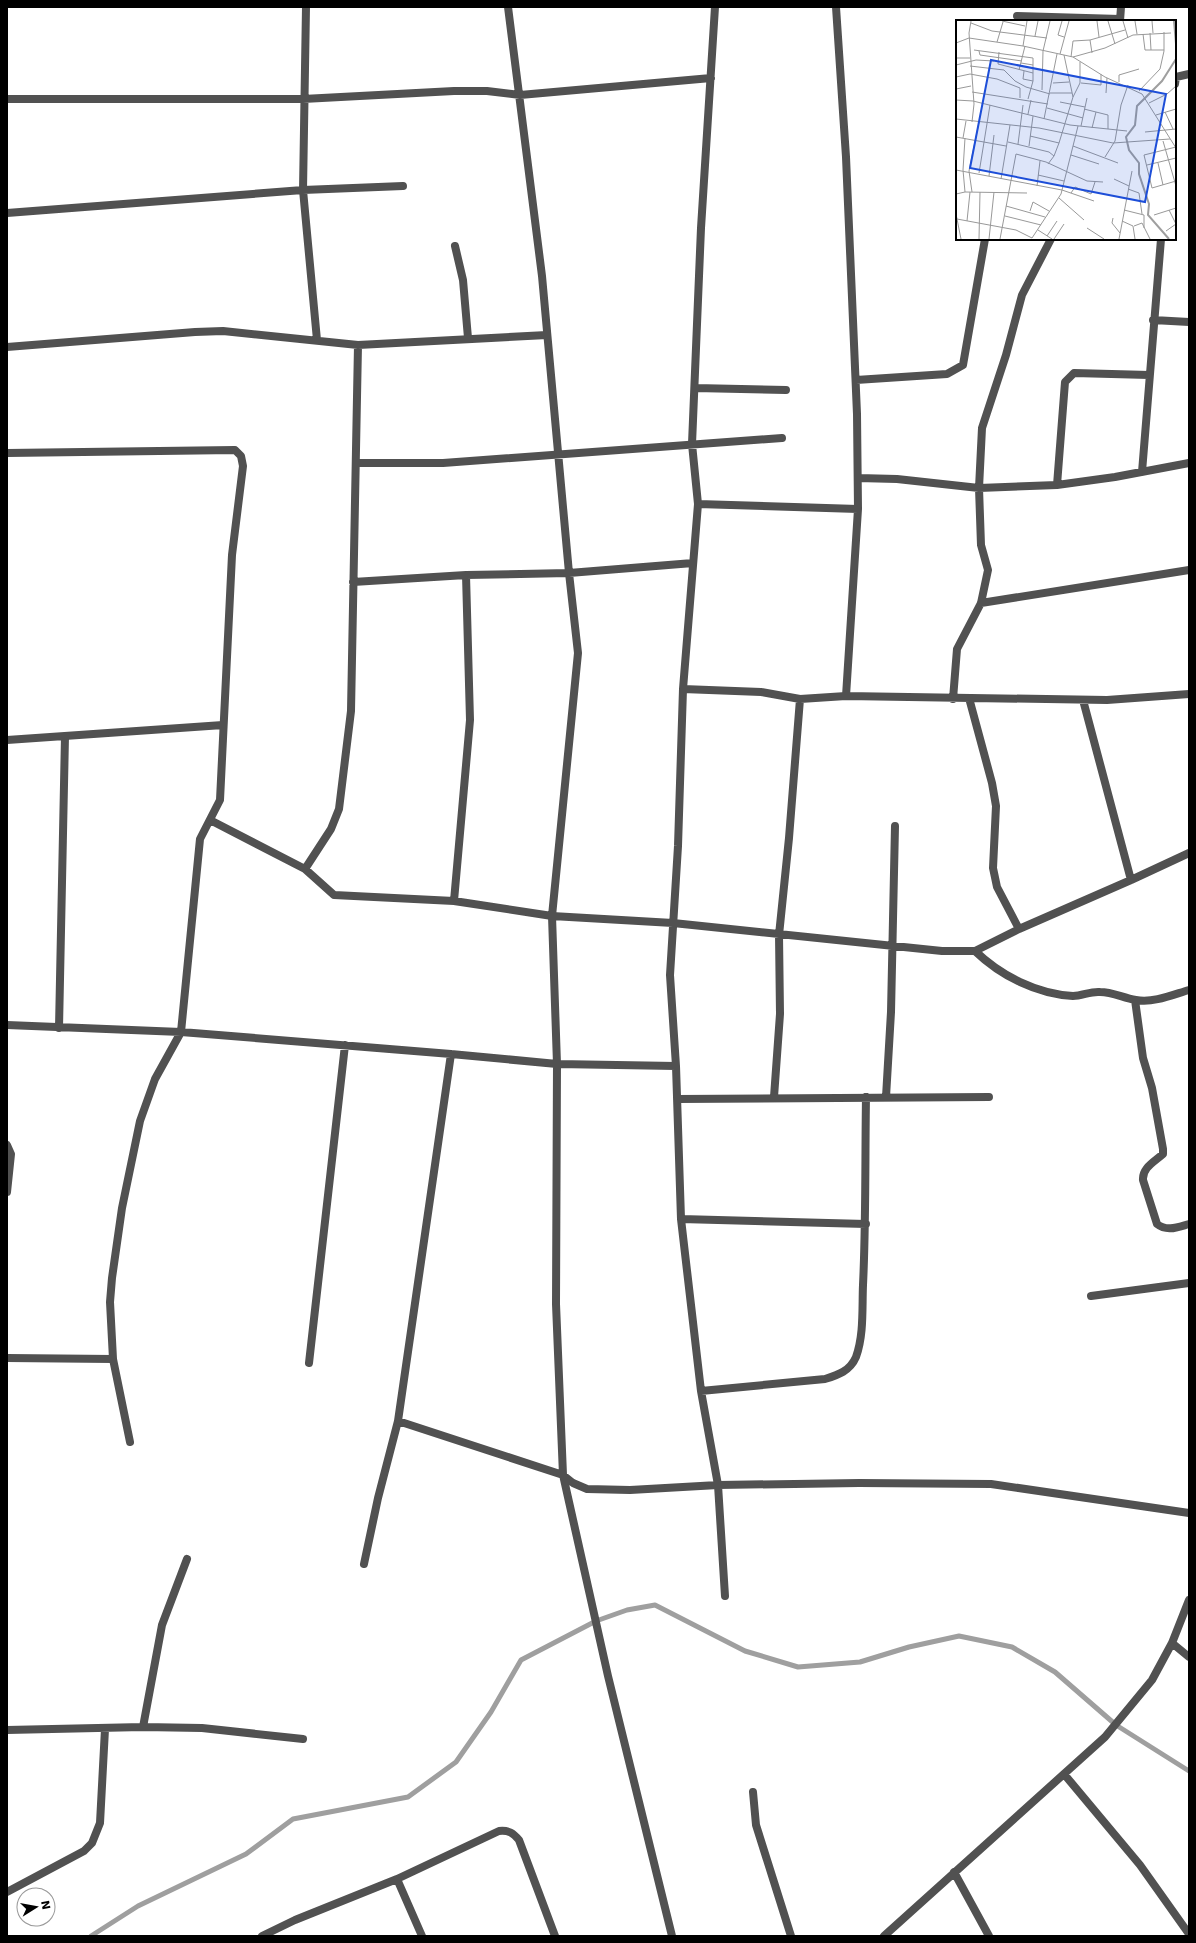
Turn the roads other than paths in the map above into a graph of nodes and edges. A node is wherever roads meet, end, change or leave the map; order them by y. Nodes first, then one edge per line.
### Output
1 (306, 7) edge
2 (508, 7) edge
3 (715, 7) edge
4 (836, 7) edge
5 (1017, 7) edge
6 (1121, 7) edge
7 (1017, 18) edge
8 (1120, 20) edge
9 (1189, 74) edge
10 (711, 78) junction
11 (1176, 80) edge
12 (520, 94) junction
13 (7, 99) edge
14 (303, 99) junction
15 (403, 186) dead end
16 (303, 190) junction
17 (7, 213) edge
18 (985, 240) edge
19 (1050, 240) edge
20 (1161, 240) edge
21 (455, 246) dead end
22 (1154, 320) junction
23 (1189, 322) edge
24 (546, 335) junction
25 (468, 338) junction
26 (317, 340) junction
27 (358, 345) junction
28 (7, 347) edge
29 (1149, 375) junction
30 (856, 380) junction
31 (695, 388) junction
32 (786, 390) dead end
33 (782, 438) dead end
34 (692, 444) junction
35 (7, 453) edge
36 (559, 455) junction
37 (356, 463) junction
38 (1189, 463) edge
39 (1142, 472) junction
40 (858, 478) junction
41 (1057, 485) junction
42 (979, 488) junction
43 (698, 504) junction
44 (858, 509) junction
45 (693, 563) junction
46 (1189, 570) edge
47 (569, 573) junction
48 (466, 575) junction
49 (353, 582) junction
50 (981, 603) junction
51 (682, 689) junction
52 (1189, 694) edge
53 (846, 696) junction
54 (969, 698) junction
55 (800, 699) junction
56 (953, 699) junction
57 (1083, 700) junction
58 (223, 725) junction
59 (64, 736) junction
60 (7, 740) edge
61 (210, 820) junction
62 (895, 826) dead end
63 (1189, 853) edge
64 (305, 869) junction
65 (1131, 880) junction
66 (454, 901) junction
67 (552, 916) junction
68 (673, 923) junction
69 (1019, 928) junction
70 (779, 935) junction
71 (891, 944) junction
72 (975, 951) junction
73 (1189, 990) edge
74 (1135, 1000) junction
75 (7, 1025) edge
76 (59, 1028) junction
77 (181, 1032) junction
78 (345, 1045) junction
79 (451, 1054) junction
80 (557, 1064) junction
81 (676, 1066) junction
82 (866, 1097) junction
83 (886, 1097) junction
84 (989, 1097) dead end
85 (774, 1098) junction
86 (677, 1099) junction
87 (7, 1145) edge
88 (7, 1192) edge
89 (681, 1219) junction
90 (866, 1224) junction
91 (1189, 1224) edge
92 (1189, 1282) edge
93 (1091, 1296) dead end
94 (7, 1358) edge
95 (113, 1359) junction
96 (309, 1363) dead end
97 (701, 1391) junction
98 (398, 1421) junction
99 (130, 1442) dead end
100 (563, 1475) junction
101 (718, 1485) junction
102 (1189, 1513) edge
103 (187, 1559) dead end
104 (364, 1564) dead end
105 (725, 1596) dead end
106 (1189, 1600) edge
107 (1172, 1643) junction
108 (1189, 1657) edge
109 (143, 1727) junction
110 (105, 1729) junction
111 (7, 1730) edge
112 (303, 1740) dead end
113 (1064, 1774) junction
114 (753, 1792) dead end
115 (954, 1872) junction
116 (396, 1879) junction
117 (7, 1892) edge
118 (1189, 1934) edge
119 (262, 1936) edge
120 (422, 1936) edge
121 (555, 1936) edge
122 (672, 1936) edge
123 (790, 1936) edge
124 (884, 1936) edge
125 (989, 1936) edge

1 - 14 street
2 - 12 street
3 - 10 street
4 - 30 street
5 - 7 street
6 - 8 street
7 - 8 street
9 - 11 street
10 - 12 street
10 - 31 street
12 - 14 street
12 - 24 street
13 - 14 street
14 - 16 street
15 - 16 street
16 - 17 street
16 - 26 street
18 - 30 street
19 - 42 street
20 - 22 street
21 - 25 street
22 - 23 street
22 - 29 street
24 - 25 street
24 - 36 street
25 - 27 street
26 - 27 street
26 - 28 street
27 - 37 street
29 - 39 street
29 - 41 street
30 - 40 street
31 - 32 street
31 - 34 street
33 - 34 street
34 - 36 street
34 - 43 street
35 - 58 street
36 - 37 street
36 - 47 street
37 - 49 street
38 - 39 street
39 - 41 street
40 - 42 street
40 - 44 street
41 - 42 street
42 - 50 street
43 - 44 street
43 - 45 street
44 - 53 street
45 - 47 street
45 - 51 street
46 - 50 street
47 - 48 street
47 - 67 street
48 - 49 street
48 - 66 street
49 - 64 street
50 - 56 street
51 - 55 street
51 - 68 street
52 - 57 street
53 - 55 street
53 - 56 street
54 - 56 street
54 - 57 street
54 - 69 street
55 - 70 street
57 - 65 street
58 - 59 street
58 - 61 street
59 - 60 street
59 - 76 street
61 - 64 street
61 - 77 street
62 - 71 street
63 - 65 street
64 - 66 street
65 - 69 street
66 - 67 street
67 - 68 street
67 - 80 street
68 - 70 street
68 - 81 street
69 - 72 street
70 - 71 street
70 - 85 street
71 - 72 street
71 - 83 street
72 - 74 street
73 - 74 street
74 - 91 street
75 - 76 street
76 - 77 street
77 - 78 street
77 - 95 street
78 - 79 street
78 - 96 street
79 - 80 street
79 - 98 street
80 - 81 street
80 - 100 street
81 - 86 street
82 - 83 street
82 - 85 street
82 - 90 street
83 - 84 street
85 - 86 street
86 - 89 street
87 - 88 street
89 - 90 street
89 - 97 street
90 - 97 street
92 - 93 street
94 - 95 street
95 - 99 street
97 - 101 street
98 - 100 street
98 - 104 street
100 - 101 street
100 - 122 street
101 - 102 street
101 - 105 street
103 - 109 street
106 - 107 street
107 - 108 street
107 - 113 street
109 - 110 street
109 - 112 street
110 - 111 street
110 - 117 street
113 - 115 street
113 - 118 street
114 - 123 street
115 - 124 street
115 - 125 street
116 - 119 street
116 - 120 street
116 - 121 street

